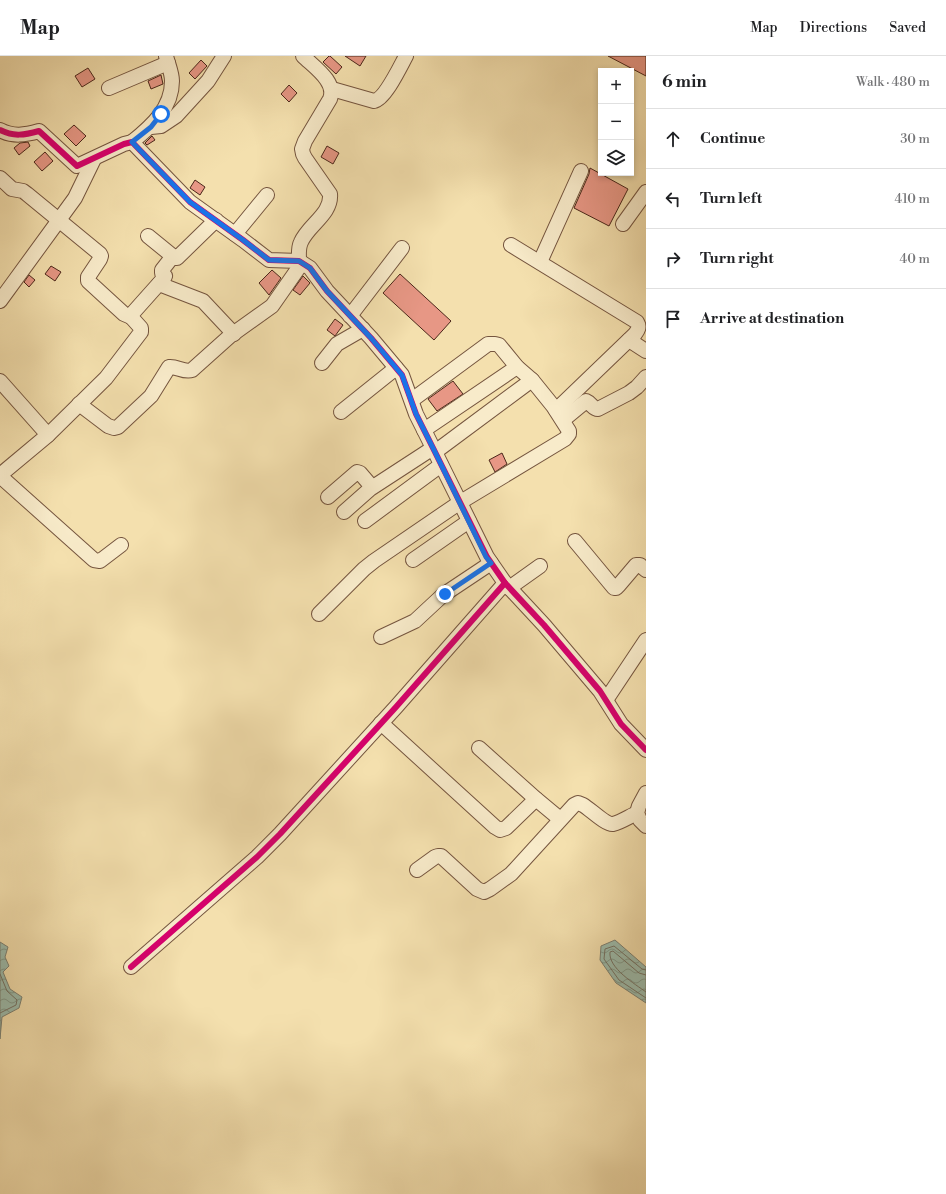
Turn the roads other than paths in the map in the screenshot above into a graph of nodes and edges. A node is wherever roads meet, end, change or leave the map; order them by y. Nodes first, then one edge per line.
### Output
1 (224, 56) edge
2 (303, 56) edge
3 (406, 56) edge
4 (167, 60) edge
5 (109, 88) dead end
6 (332, 89) junction
7 (151, 127) junction
8 (0, 130) edge
9 (132, 142) junction
10 (94, 159) junction
11 (581, 171) dead end
12 (0, 178) edge
13 (646, 192) edge
14 (267, 195) dead end
15 (59, 220) junction
16 (216, 220) junction
17 (623, 224) dead end
18 (235, 234) junction
19 (148, 236) dead end
20 (511, 245) dead end
21 (402, 248) dead end
22 (173, 256) junction
23 (300, 262) junction
24 (540, 262) junction
25 (159, 284) junction
26 (0, 301) edge
27 (350, 316) junction
28 (131, 317) junction
29 (363, 329) junction
30 (234, 334) junction
31 (629, 340) junction
32 (646, 351) edge
33 (322, 363) dead end
34 (517, 367) junction
35 (396, 368) junction
36 (646, 377) edge
37 (532, 380) junction
38 (0, 381) edge
39 (412, 400) junction
40 (79, 404) junction
41 (341, 412) dead end
42 (559, 415) junction
43 (424, 430) junction
44 (48, 435) junction
45 (436, 455) junction
46 (0, 476) edge
47 (372, 487) junction
48 (328, 497) dead end
49 (459, 503) junction
50 (344, 512) dead end
51 (365, 521) dead end
52 (468, 521) junction
53 (575, 541) dead end
54 (121, 545) dead end
55 (413, 560) dead end
56 (491, 563) junction
57 (540, 566) dead end
58 (646, 570) edge
59 (507, 585) junction
60 (319, 614) dead end
61 (381, 637) dead end
62 (646, 640) edge
63 (606, 700) junction
64 (381, 723) junction
65 (479, 748) dead end
66 (646, 750) edge
67 (646, 793) edge
68 (536, 799) junction
69 (637, 813) junction
70 (560, 819) junction
71 (646, 826) edge
72 (417, 870) dead end
73 (131, 967) dead end

1 - 7 street
2 - 6 street
3 - 6 street
4 - 5 street
4 - 7 street
6 - 23 street
7 - 9 street
8 - 10 street
9 - 10 street
9 - 16 street
10 - 15 street
11 - 24 street
12 - 15 street
13 - 17 street
14 - 18 street
15 - 26 street
15 - 28 street
16 - 18 street
16 - 22 street
18 - 23 street
19 - 22 street
20 - 24 street
21 - 27 street
22 - 25 street
23 - 27 street
23 - 30 street
24 - 31 street
25 - 28 street
25 - 30 street
27 - 29 street
28 - 40 street
29 - 33 street
29 - 35 street
30 - 40 street
31 - 32 street
31 - 42 street
34 - 37 street
34 - 39 street
34 - 43 street
35 - 39 street
35 - 41 street
36 - 42 street
37 - 42 street
37 - 45 street
38 - 44 street
39 - 43 street
40 - 44 street
42 - 49 street
43 - 45 street
44 - 46 street
45 - 47 street
45 - 49 street
45 - 51 street
46 - 54 street
47 - 48 street
47 - 50 street
49 - 52 street
49 - 60 street
52 - 55 street
52 - 56 street
53 - 58 street
56 - 59 street
56 - 61 street
57 - 59 street
59 - 63 street
59 - 64 street
62 - 63 street
63 - 66 street
64 - 68 street
64 - 73 street
65 - 68 street
67 - 69 street
68 - 70 street
69 - 70 street
69 - 71 street
70 - 72 street

